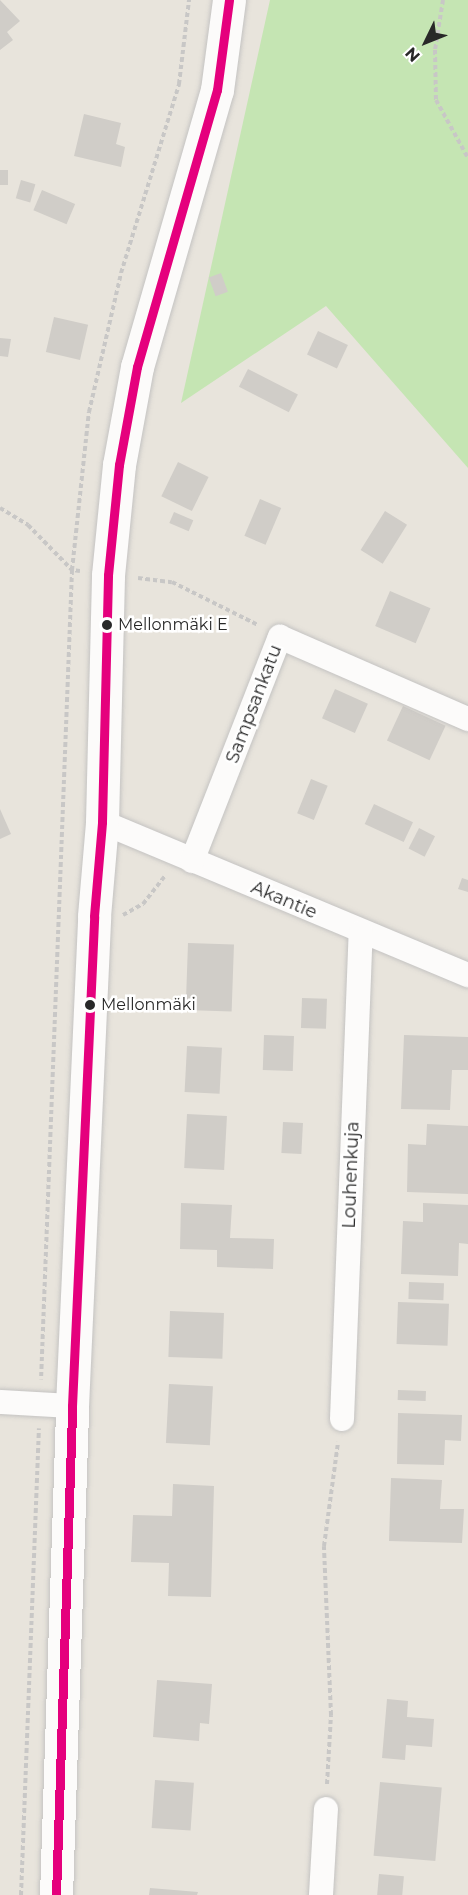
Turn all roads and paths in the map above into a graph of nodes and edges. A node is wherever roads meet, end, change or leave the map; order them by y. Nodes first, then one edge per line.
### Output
1 (189, 0) edge
2 (229, 0) edge
3 (443, 0) edge
4 (468, 158) edge
5 (0, 508) edge
6 (72, 570) junction
7 (108, 574) junction
8 (280, 637) junction
9 (468, 719) edge
10 (102, 822) junction
11 (192, 861) junction
12 (57, 915) junction
13 (94, 916) junction
14 (361, 932) junction
15 (468, 975) edge
16 (0, 1402) edge
17 (40, 1402) junction
18 (72, 1406) junction
19 (342, 1419) joint
20 (326, 1809) joint
21 (21, 1895) edge
22 (56, 1895) edge
23 (321, 1895) edge

1 - 6 path
2 - 7 street
3 - 4 path
5 - 6 path
6 - 7 path
6 - 12 path
7 - 8 path
7 - 10 street
8 - 9 street, Sampsankatu
8 - 11 street, Sampsankatu
10 - 11 street, Akantie
10 - 13 street
11 - 13 path
11 - 14 street, Akantie
12 - 13 path
12 - 17 path
13 - 18 street
14 - 15 street, Akantie
14 - 19 street, Louhenkuja
16 - 17 street
17 - 18 street
17 - 21 path
18 - 22 street
19 - 20 path
20 - 23 street

